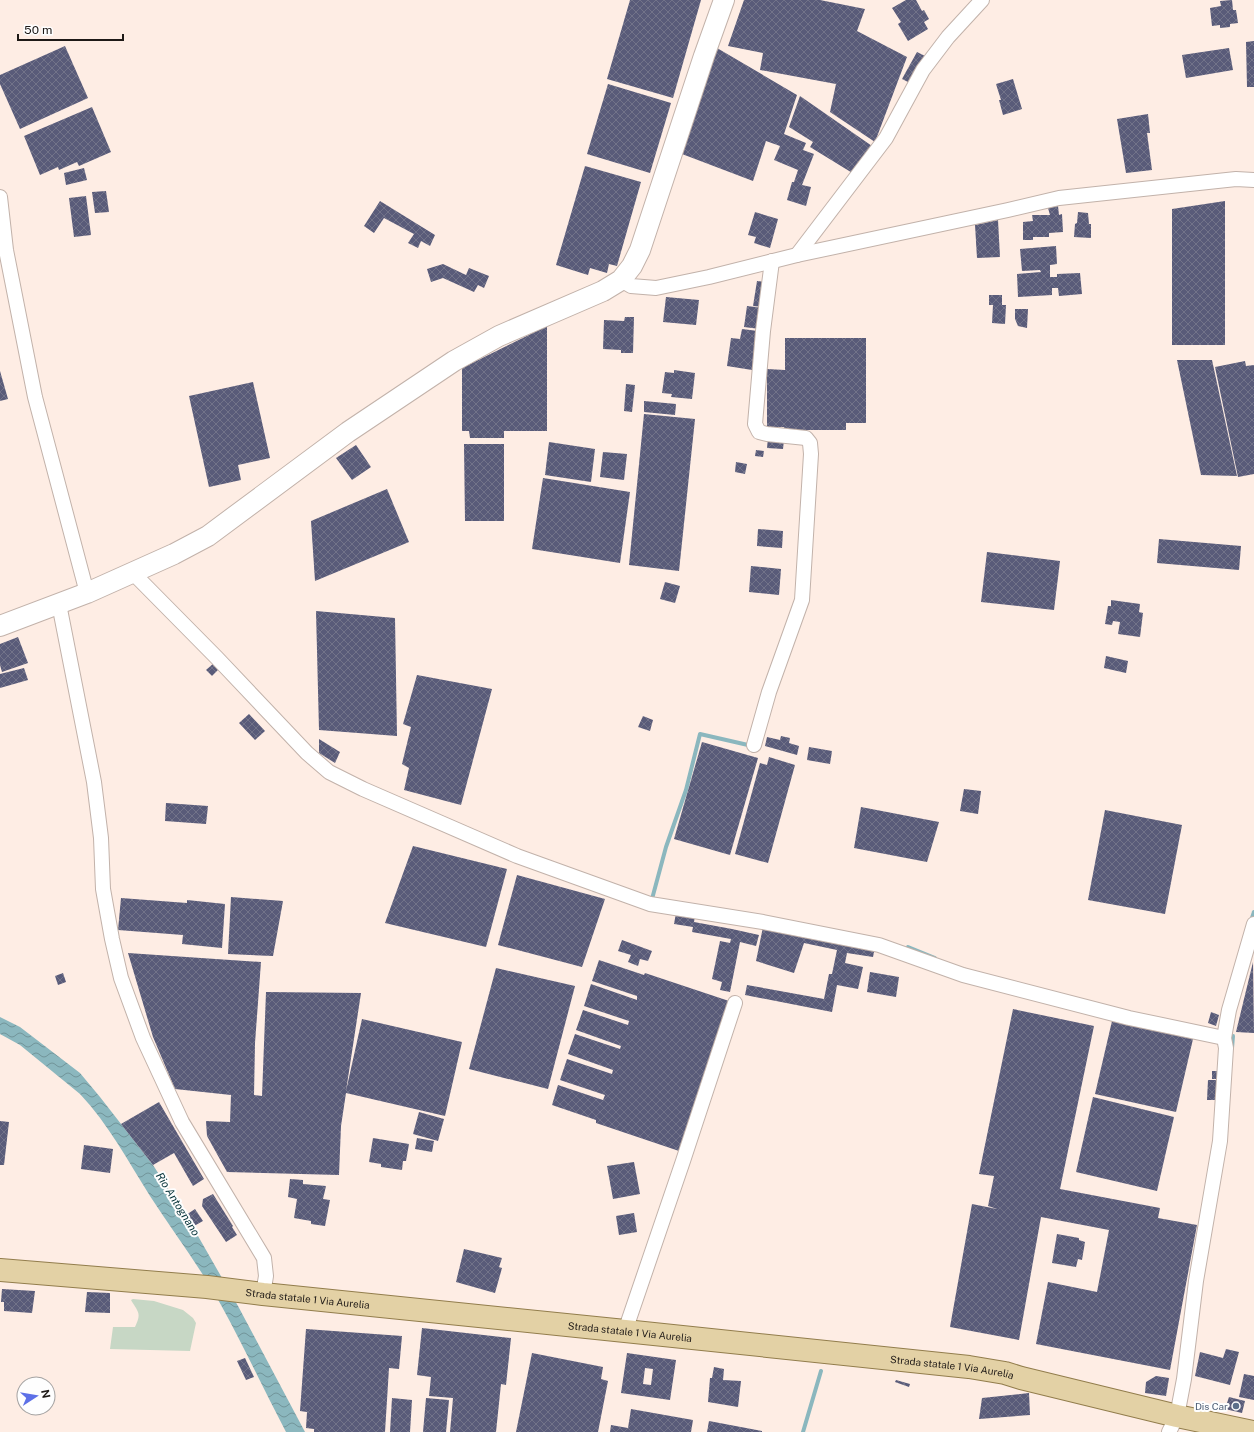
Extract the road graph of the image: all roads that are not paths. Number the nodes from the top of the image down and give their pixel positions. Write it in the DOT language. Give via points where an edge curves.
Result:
graph roads {
  1 [pos="724,0"];
  2 [pos="982,0"];
  3 [pos="1254,180"];
  4 [pos="0,197"];
  5 [pos="797,255"];
  6 [pos="772,261"];
  7 [pos="621,280"];
  8 [pos="133,573"];
  9 [pos="87,593"];
  10 [pos="59,604"];
  11 [pos="0,626"];
  12 [pos="754,745"];
  13 [pos="1254,924"];
  14 [pos="735,1003"];
  15 [pos="1224,1038"];
  16 [pos="0,1270"];
  17 [pos="259,1294"];
  18 [pos="625,1331"];
  19 [pos="1173,1424"];
  20 [pos="1253,1432"];
  1 -- 7 [label="street" via="640,250"];
  2 -- 5 [label="street" via="948,37 923,70 886,138"];
  3 -- 5 [label="street" via="1236,179 1059,198"];
  4 -- 9 [label="street" via="6,250 35,397"];
  5 -- 6 [label="street"];
  6 -- 7 [label="street" via="656,288 631,286"];
  6 -- 12 [label="street" via="755,424 758,432 806,438 810,443 811,454 802,600 769,692"];
  7 -- 8 [label="street" via="603,291 499,336 460,358 348,432 208,536"];
  8 -- 9 [label="street"];
  8 -- 15 [label="street" via="307,753 329,772 517,856 650,904 763,922 879,945 964,975 1129,1018"];
  9 -- 10 [label="street"];
  10 -- 11 [label="street"];
  10 -- 17 [label="street" via="94,782 101,838 103,889 121,978 144,1038 182,1122 264,1258 266,1276"];
  13 -- 15 [label="street" via="1229,1010"];
  14 -- 18 [label="street"];
  15 -- 19 [label="street" via="1226,1048 1220,1141 1196,1281 1184,1379"];
  16 -- 17 [label="main road, Strada statale 1 Via Aurelia" via="207,1287"];
  17 -- 18 [label="main road, Strada statale 1 Via Aurelia"];
  18 -- 19 [label="main road, Strada statale 1 Via Aurelia" via="1005,1372"];
  19 -- 20 [label="main road, Strada statale 1 Via Aurelia"];
}
